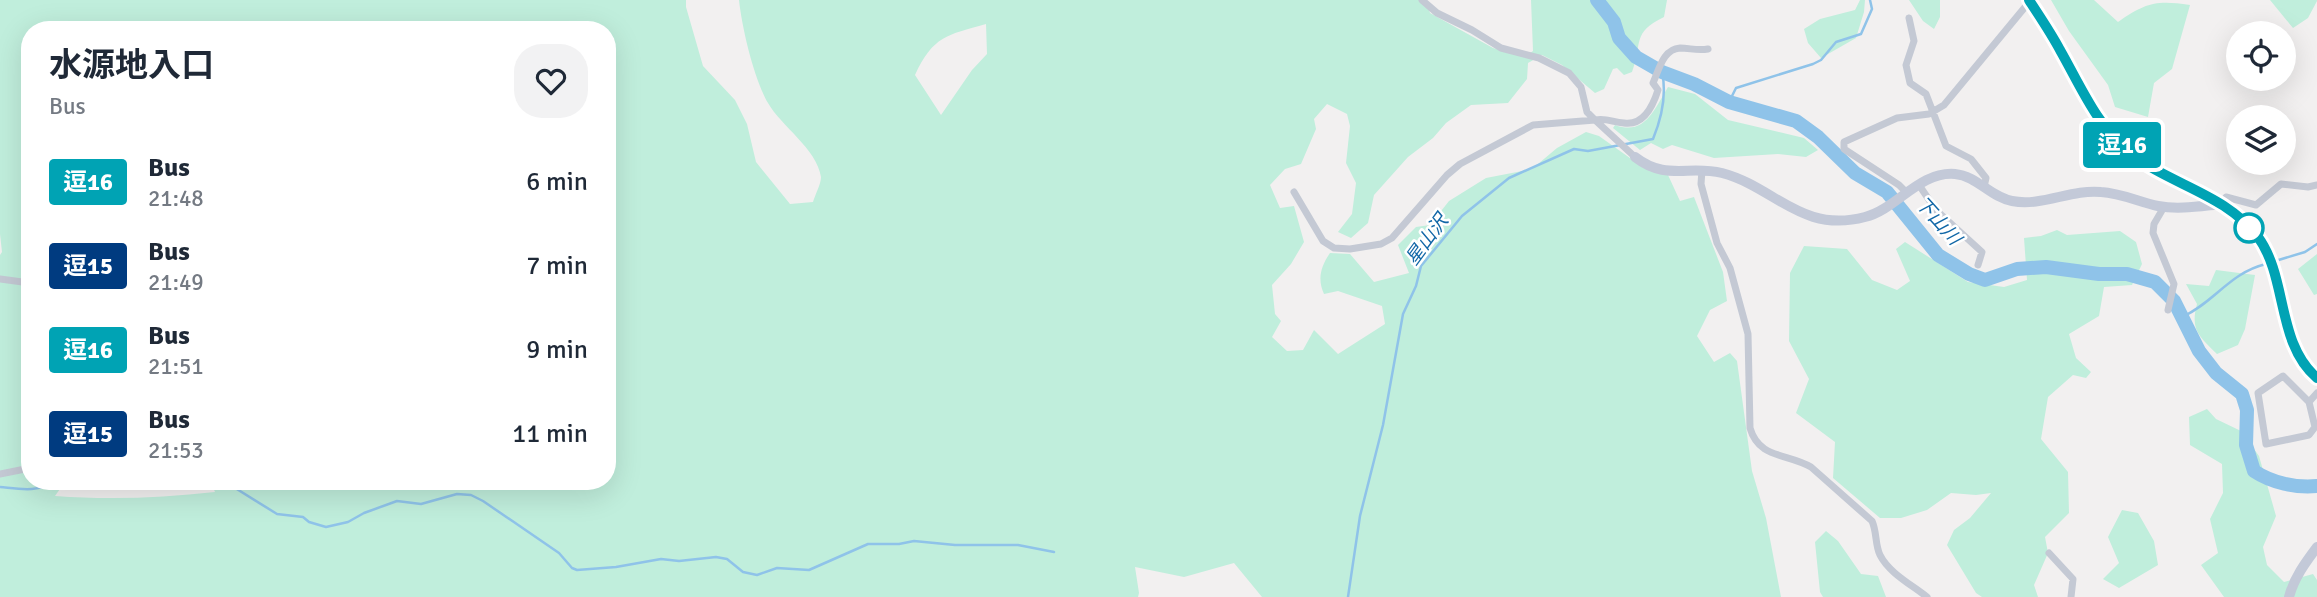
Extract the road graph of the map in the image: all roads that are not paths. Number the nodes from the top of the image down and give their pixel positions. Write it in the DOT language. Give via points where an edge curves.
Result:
graph roads {
  1 [pos="1422,0"];
  2 [pos="2030,1"];
  3 [pos="1909,18"];
  4 [pos="1708,49"];
  5 [pos="1932,113"];
  6 [pos="1598,123"];
  7 [pos="1635,157"];
  8 [pos="1702,170"];
  9 [pos="1919,185"];
  10 [pos="2317,185"];
  11 [pos="1984,187"];
  12 [pos="1294,192"];
  13 [pos="1905,195"];
  14 [pos="2222,204"];
  15 [pos="2164,207"];
  16 [pos="1978,265"];
  17 [pos="0,279"];
  18 [pos="21,282"];
  19 [pos="2168,310"];
  20 [pos="2317,378"];
  21 [pos="2317,393"];
  22 [pos="2309,402"];
  23 [pos="21,470"];
  24 [pos="0,474"];
  25 [pos="2317,547"];
  26 [pos="2049,553"];
  27 [pos="1927,597"];
  28 [pos="2071,597"];
  29 [pos="2289,597"];
  1 -- 6 [label="street" via="1501,48 1539,58 1569,73 1581,87 1587,112"];
  2 -- 5 [label="street" via="1944,105"];
  2 -- 14 [label="main road" via="2096,115 2115,138 2146,164"];
  3 -- 5 [label="street" via="1914,41 1906,65 1910,83 1926,94"];
  4 -- 6 [label="street" via="1679,48 1663,59 1653,83 1658,90 1652,108 1640,120 1625,124 1605,118"];
  5 -- 11 [label="street" via="1946,146 1971,159 1986,178"];
  5 -- 13 [label="street" via="1897,118 1843,145 1899,185"];
  6 -- 7 [label="street"];
  6 -- 12 [label="street" via="1533,125 1460,164 1392,238 1381,244 1334,248 1323,241"];
  7 -- 8 [label="street" via="1662,171"];
  8 -- 13 [label="street" via="1747,183 1808,216 1857,219 1877,214"];
  8 -- 27 [label="street" via="1701,184 1717,243 1730,268 1748,334 1754,440 1768,452 1811,467 1872,522 1878,553 1887,566"];
  9 -- 11 [label="street" via="1955,174"];
  9 -- 13 [label="street"];
  9 -- 16 [label="street" via="1936,210 1982,252"];
  10 -- 14 [label="street" via="2281,184 2256,205 2226,197"];
  11 -- 15 [label="street" via="2015,202 2102,192"];
  14 -- 15 [label="street"];
  14 -- 20 [label="main road" via="2258,236 2269,256 2292,337"];
  15 -- 19 [label="street" via="2153,233 2174,284"];
  17 -- 18 [label="street"];
  21 -- 22 [label="street"];
  22 -- 22 [label="street" via="2283,376 2258,393 2266,444 2309,435 2315,427"];
  23 -- 24 [label="street"];
  25 -- 29 [label="street"];
  26 -- 28 [label="street" via="2073,579"];
}
